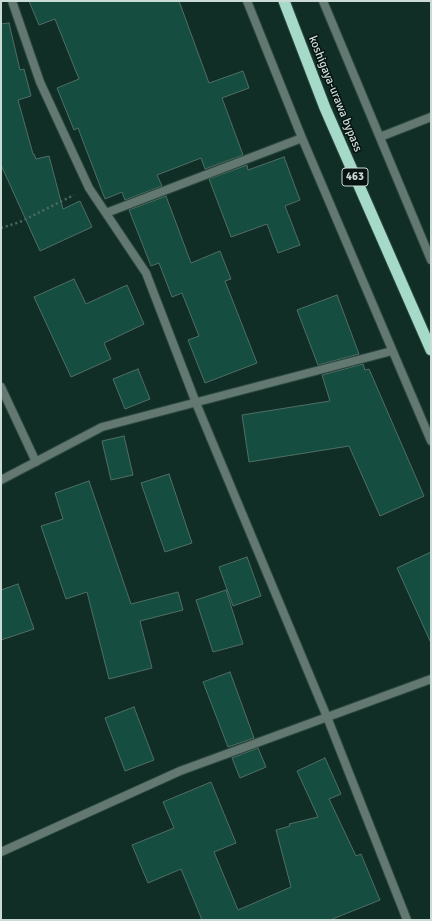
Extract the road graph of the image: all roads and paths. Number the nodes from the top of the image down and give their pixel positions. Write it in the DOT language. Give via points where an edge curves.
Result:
graph roads {
  1 [pos="12,1"];
  2 [pos="247,1"];
  3 [pos="284,1"];
  4 [pos="323,1"];
  5 [pos="431,117"];
  6 [pos="380,137"];
  7 [pos="302,138"];
  8 [pos="89,188"];
  9 [pos="106,213"];
  10 [pos="1,228"];
  11 [pos="431,260"];
  12 [pos="431,350"];
  13 [pos="392,351"];
  14 [pos="1,387"];
  15 [pos="196,403"];
  16 [pos="431,441"];
  17 [pos="36,462"];
  18 [pos="1,480"];
  19 [pos="431,679"];
  20 [pos="327,717"];
  21 [pos="1,852"];
  22 [pos="407,920"];
  1 -- 8 [label="street" via="40,82"];
  2 -- 7 [label="street"];
  3 -- 12 [label="highway, koshigaya-urawa bypass / 463" via="328,114"];
  4 -- 6 [label="street"];
  5 -- 6 [label="street"];
  6 -- 11 [label="street"];
  7 -- 9 [label="street"];
  7 -- 13 [label="street"];
  8 -- 9 [label="street"];
  8 -- 10 [label="path" via="20,222"];
  9 -- 15 [label="street" via="146,273"];
  13 -- 15 [label="street"];
  13 -- 16 [label="street"];
  14 -- 17 [label="street"];
  15 -- 17 [label="street" via="102,427"];
  15 -- 20 [label="street"];
  17 -- 18 [label="street"];
  19 -- 20 [label="street"];
  20 -- 21 [label="street" via="180,771"];
  20 -- 22 [label="street"];
}
